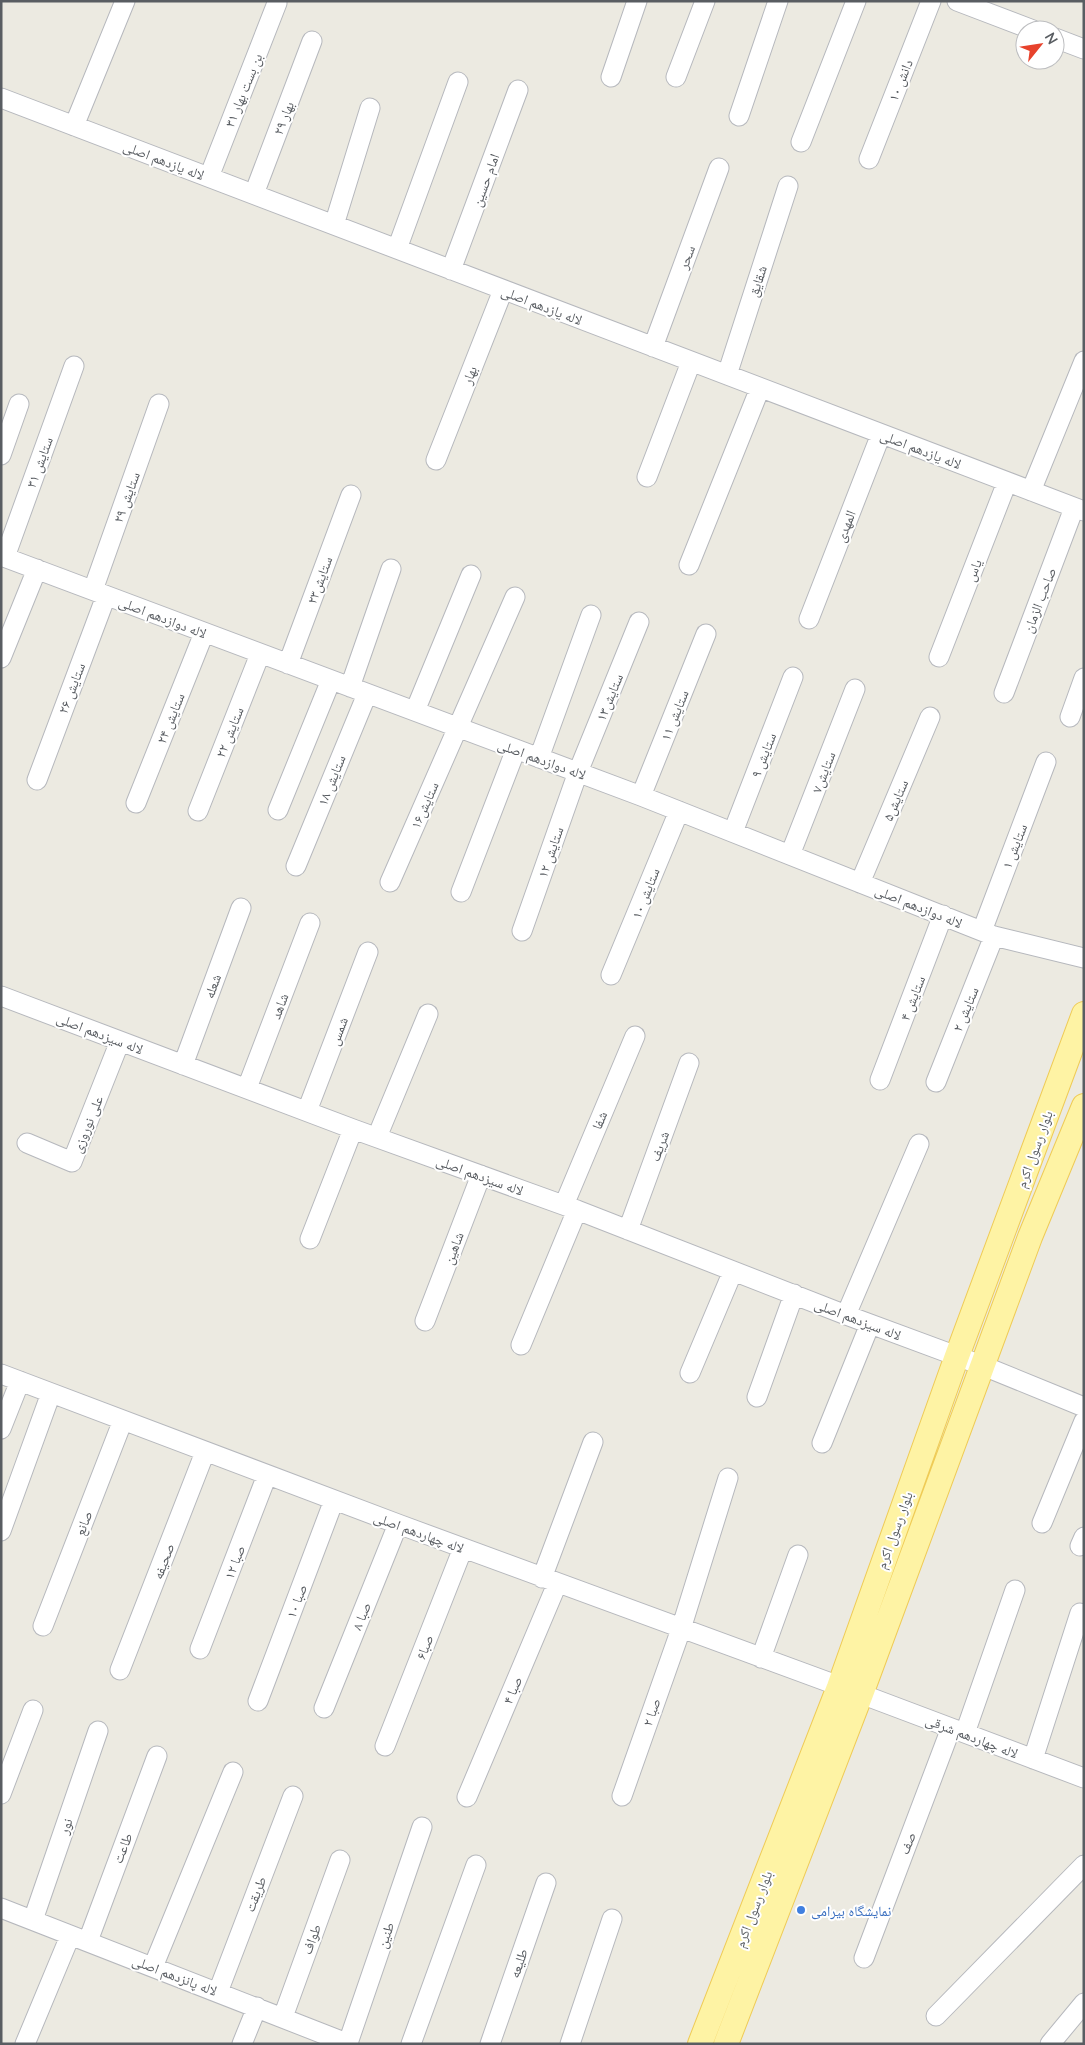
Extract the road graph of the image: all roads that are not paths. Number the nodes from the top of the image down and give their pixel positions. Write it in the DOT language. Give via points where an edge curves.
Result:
graph roads {
  1 [pos="125,1"];
  2 [pos="637,1"];
  3 [pos="705,1"];
  4 [pos="778,1"];
  5 [pos="856,1"];
  6 [pos="931,1"];
  7 [pos="957,1"];
  8 [pos="277,3"];
  9 [pos="1015,23"];
  10 [pos="1065,40"];
  11 [pos="312,41"];
  12 [pos="1082,44"];
  13 [pos="676,76"];
  14 [pos="612,77"];
  15 [pos="458,82"];
  16 [pos="518,90"];
  17 [pos="1,98"];
  18 [pos="370,108"];
  19 [pos="739,116"];
  20 [pos="74,126"];
  21 [pos="801,142"];
  22 [pos="869,159"];
  23 [pos="718,168"];
  24 [pos="208,177"];
  25 [pos="788,186"];
  26 [pos="254,194"];
  27 [pos="334,225"];
  28 [pos="397,249"];
  29 [pos="451,270"];
  30 [pos="503,290"];
  31 [pos="653,347"];
  32 [pos="1084,361"];
  33 [pos="691,362"];
  34 [pos="74,366"];
  35 [pos="727,375"];
  36 [pos="760,388"];
  37 [pos="20,404"];
  38 [pos="159,404"];
  39 [pos="880,434"];
  40 [pos="1,455"];
  41 [pos="436,460"];
  42 [pos="647,477"];
  43 [pos="1007,482"];
  44 [pos="1031,491"];
  45 [pos="351,495"];
  46 [pos="1079,510"];
  47 [pos="3,556"];
  48 [pos="688,565"];
  49 [pos="37,569"];
  50 [pos="391,569"];
  51 [pos="470,575"];
  52 [pos="99,593"];
  53 [pos="515,597"];
  54 [pos="591,615"];
  55 [pos="809,618"];
  56 [pos="639,622"];
  57 [pos="204,633"];
  58 [pos="706,634"];
  59 [pos="260,654"];
  60 [pos="939,657"];
  61 [pos="1,658"];
  62 [pos="288,664"];
  63 [pos="793,677"];
  64 [pos="1084,678"];
  65 [pos="331,680"];
  66 [pos="855,689"];
  67 [pos="358,690"];
  68 [pos="1004,692"];
  69 [pos="415,712"];
  70 [pos="930,717"];
  71 [pos="1070,717"];
  72 [pos="458,728"];
  73 [pos="516,749"];
  74 [pos="539,758"];
  75 [pos="1046,762"];
  76 [pos="578,772"];
  77 [pos="37,780"];
  78 [pos="641,796"];
  79 [pos="136,803"];
  80 [pos="198,810"];
  81 [pos="278,810"];
  82 [pos="679,811"];
  83 [pos="733,832"];
  84 [pos="790,855"];
  85 [pos="296,866"];
  86 [pos="390,882"];
  87 [pos="860,882"];
  88 [pos="461,892"];
  89 [pos="241,908"];
  90 [pos="943,915"];
  91 [pos="310,923"];
  92 [pos="522,931"];
  93 [pos="988,933"];
  94 [pos="368,952"];
  95 [pos="1084,958"];
  96 [pos="611,975"];
  97 [pos="2,1000"];
  98 [pos="428,1014"];
  99 [pos="1084,1014"];
  100 [pos="634,1036"];
  101 [pos="120,1040"];
  102 [pos="689,1062"];
  103 [pos="183,1065"];
  104 [pos="880,1080"];
  105 [pos="936,1082"];
  106 [pos="247,1088"];
  107 [pos="1084,1106"];
  108 [pos="307,1111"];
  109 [pos="353,1128"];
  110 [pos="377,1137"];
  111 [pos="27,1143"];
  112 [pos="919,1144"];
  113 [pos="481,1175"];
  114 [pos="570,1207"];
  115 [pos="628,1230"];
  116 [pos="310,1239"];
  117 [pos="733,1270"];
  118 [pos="794,1294"];
  119 [pos="846,1315"];
  120 [pos="425,1321"];
  121 [pos="870,1324"];
  122 [pos="522,1345"];
  123 [pos="957,1356"];
  124 [pos="981,1365"];
  125 [pos="690,1372"];
  126 [pos="1,1374"];
  127 [pos="20,1381"];
  128 [pos="51,1393"];
  129 [pos="757,1396"];
  130 [pos="1084,1408"];
  131 [pos="123,1420"];
  132 [pos="1084,1420"];
  133 [pos="1,1429"];
  134 [pos="594,1442"];
  135 [pos="822,1443"];
  136 [pos="205,1452"];
  137 [pos="267,1475"];
  138 [pos="728,1478"];
  139 [pos="334,1500"];
  140 [pos="1042,1522"];
  141 [pos="398,1524"];
  142 [pos="1,1531"];
  143 [pos="463,1548"];
  144 [pos="798,1555"];
  145 [pos="550,1581"];
  146 [pos="1015,1590"];
  147 [pos="1080,1613"];
  148 [pos="43,1626"];
  149 [pos="681,1629"];
  150 [pos="200,1649"];
  151 [pos="761,1658"];
  152 [pos="120,1670"];
  153 [pos="839,1687"];
  154 [pos="861,1694"];
  155 [pos="258,1701"];
  156 [pos="324,1708"];
  157 [pos="34,1710"];
  158 [pos="958,1730"];
  159 [pos="98,1731"];
  160 [pos="385,1746"];
  161 [pos="157,1756"];
  162 [pos="1033,1759"];
  163 [pos="233,1772"];
  164 [pos="1084,1778"];
  165 [pos="1,1794"];
  166 [pos="293,1796"];
  167 [pos="622,1796"];
  168 [pos="467,1797"];
  169 [pos="422,1827"];
  170 [pos="340,1860"];
  171 [pos="476,1865"];
  172 [pos="1084,1865"];
  173 [pos="546,1883"];
  174 [pos="1,1908"];
  175 [pos="33,1920"];
  176 [pos="612,1920"];
  177 [pos="79,1939"];
  178 [pos="864,1958"];
  179 [pos="153,1966"];
  180 [pos="218,1992"];
  181 [pos="1084,2004"];
  182 [pos="256,2007"];
  183 [pos="936,2016"];
  184 [pos="282,2017"];
  185 [pos="315,2038"];
  186 [pos="25,2044"];
  187 [pos="242,2044"];
  188 [pos="349,2044"];
  189 [pos="411,2044"];
  190 [pos="490,2044"];
  191 [pos="570,2044"];
  192 [pos="700,2044"];
  193 [pos="726,2044"];
  194 [pos="1050,2044"];
  1 -- 20 [label="street"];
  2 -- 14 [label="street"];
  3 -- 13 [label="street"];
  4 -- 19 [label="street"];
  5 -- 21 [label="street"];
  6 -- 22 [label="street, دانش ۱۰"];
  7 -- 9 [label="street"];
  8 -- 24 [label="street, بن بست بهار ٣١"];
  10 -- 12 [label="street"];
  11 -- 26 [label="street, بهار ۲۹"];
  15 -- 28 [label="street"];
  16 -- 29 [label="street, امام حسین"];
  17 -- 20 [label="street, لاله یازدهم اصلی"];
  18 -- 27 [label="street"];
  20 -- 24 [label="street, لاله یازدهم اصلی"];
  23 -- 31 [label="street, سحر"];
  24 -- 26 [label="street, لاله یازدهم اصلی"];
  25 -- 35 [label="street, شقایق"];
  26 -- 27 [label="street, لاله یازدهم اصلی"];
  27 -- 28 [label="street, لاله یازدهم اصلی"];
  28 -- 29 [label="street, لاله یازدهم اصلی"];
  29 -- 30 [label="street, لاله یازدهم اصلی"];
  30 -- 31 [label="street, لاله یازدهم اصلی"];
  30 -- 41 [label="street, بهار"];
  31 -- 33 [label="street, لاله یازدهم اصلی"];
  32 -- 44 [label="street"];
  33 -- 35 [label="street, لاله یازدهم اصلی"];
  33 -- 42 [label="street"];
  34 -- 47 [label="street, ستایش ۳۱"];
  35 -- 36 [label="street, لاله یازدهم اصلی"];
  36 -- 39 [label="street, لاله یازدهم اصلی"];
  36 -- 48 [label="street"];
  37 -- 40 [label="street"];
  38 -- 52 [label="street, ستایش ۲۹"];
  39 -- 43 [label="street, لاله یازدهم اصلی"];
  39 -- 55 [label="street, المهدی"];
  43 -- 44 [label="street, لاله یازدهم اصلی"];
  43 -- 60 [label="street, یاس"];
  44 -- 46 [label="street, لاله یازدهم اصلی"];
  45 -- 62 [label="street, ستایش۲۳"];
  46 -- 68 [label="street, صاحب الزمان"];
  47 -- 49 [label="street, لاله دوازدهم اصلی"];
  49 -- 52 [label="street, لاله دوازدهم اصلی"];
  49 -- 61 [label="street"];
  50 -- 67 [label="street, ستایش ۱۸"];
  51 -- 69 [label="street"];
  52 -- 57 [label="street, لاله دوازدهم اصلی"];
  52 -- 77 [label="street, ستایش ۲۶"];
  53 -- 72 [label="street, ستایش۱۶"];
  54 -- 74 [label="street"];
  56 -- 76 [label="street, ستایش۱۳"];
  57 -- 59 [label="street, لاله دوازدهم اصلی"];
  57 -- 79 [label="street, ستایش ۲۴"];
  58 -- 78 [label="street, ستایش ۱۱"];
  59 -- 62 [label="street, لاله دوازدهم اصلی"];
  59 -- 80 [label="street, ستایش ۲۲"];
  62 -- 65 [label="street, لاله دوازدهم اصلی"];
  63 -- 83 [label="street, ستایش ۹"];
  64 -- 71 [label="street"];
  65 -- 67 [label="street, لاله دوازدهم اصلی"];
  65 -- 81 [label="street"];
  66 -- 84 [label="street, ستایش۷"];
  67 -- 69 [label="street, لاله دوازدهم اصلی"];
  67 -- 85 [label="street, ستایش ۱۸"];
  69 -- 72 [label="street, لاله دوازدهم اصلی"];
  70 -- 87 [label="street, ستایش۵"];
  72 -- 73 [label="street, لاله دوازدهم اصلی"];
  72 -- 86 [label="street, ستایش۱۶"];
  73 -- 74 [label="street, لاله دوازدهم اصلی"];
  73 -- 88 [label="street"];
  74 -- 76 [label="street, لاله دوازدهم اصلی"];
  75 -- 93 [label="street, ستایش ۱"];
  76 -- 78 [label="street, لاله دوازدهم اصلی"];
  76 -- 92 [label="street, ستایش ۱۲"];
  78 -- 82 [label="street, لاله دوازدهم اصلی"];
  82 -- 83 [label="street, لاله دوازدهم اصلی"];
  82 -- 96 [label="street, ستایش ۱۰"];
  83 -- 84 [label="street, لاله دوازدهم اصلی"];
  84 -- 87 [label="street, لاله دوازدهم اصلی"];
  87 -- 90 [label="street, لاله دوازدهم اصلی"];
  89 -- 103 [label="street, شعله"];
  90 -- 93 [label="street, لاله دوازدهم اصلی"];
  90 -- 104 [label="street, ستایش ۴"];
  91 -- 106 [label="street, شاهد"];
  93 -- 95 [label="street, لاله دوازدهم اصلی"];
  93 -- 105 [label="street, ستایش ۲"];
  94 -- 108 [label="street, شمس"];
  97 -- 101 [label="street, لاله سیزدهم اصلی"];
  98 -- 110 [label="street"];
  99 -- 123 [label="main road, بلوار رسول اکرم"];
  100 -- 114 [label="street, شفا"];
  101 -- 103 [label="street, لاله سیزدهم اصلی"];
  101 -- 111 [label="street, علی نوروزی" via="72,1162"];
  102 -- 115 [label="street, شریف"];
  103 -- 106 [label="street, لاله سیزدهم اصلی"];
  106 -- 108 [label="street, لاله سیزدهم اصلی"];
  107 -- 124 [label="main road, بلوار رسول اکرم"];
  108 -- 109 [label="street, لاله سیزدهم اصلی"];
  109 -- 110 [label="street, لاله سیزدهم اصلی"];
  109 -- 116 [label="street"];
  110 -- 113 [label="street, لاله سیزدهم اصلی"];
  112 -- 119 [label="street"];
  113 -- 114 [label="street, لاله سیزدهم اصلی"];
  113 -- 120 [label="street, شاهین"];
  114 -- 115 [label="street, لاله سیزدهم اصلی"];
  114 -- 122 [label="street, شفا"];
  115 -- 117 [label="street, لاله سیزدهم اصلی"];
  117 -- 118 [label="street, لاله سیزدهم اصلی"];
  117 -- 125 [label="street"];
  118 -- 119 [label="street, لاله سیزدهم اصلی"];
  118 -- 129 [label="street"];
  119 -- 121 [label="street, لاله سیزدهم اصلی"];
  121 -- 123 [label="street, لاله سیزدهم اصلی"];
  121 -- 135 [label="street"];
  123 -- 124 [label="street, لاله سیزدهم اصلی"];
  123 -- 153 [label="main road, بلوار رسول اکرم"];
  124 -- 130 [label="street, لاله سیزدهم اصلی"];
  124 -- 154 [label="main road, بلوار رسول اکرم"];
  126 -- 127 [label="street, لاله چهاردهم اصلی"];
  127 -- 128 [label="street, لاله چهاردهم اصلی"];
  127 -- 133 [label="street"];
  128 -- 131 [label="street, لاله چهاردهم اصلی"];
  128 -- 142 [label="street"];
  131 -- 136 [label="street, لاله چهاردهم اصلی"];
  131 -- 148 [label="street, صانع"];
  132 -- 140 [label="street"];
  134 -- 145 [label="street, صبا ۴"];
  136 -- 137 [label="street, لاله چهاردهم اصلی"];
  136 -- 152 [label="street, صحیفه"];
  137 -- 139 [label="street, لاله چهاردهم اصلی"];
  137 -- 150 [label="street, صبا ۱۲"];
  138 -- 149 [label="street, صبا ۲"];
  139 -- 141 [label="street, لاله چهاردهم اصلی"];
  139 -- 155 [label="street, صبا ۱۰"];
  141 -- 143 [label="street, لاله چهاردهم اصلی"];
  141 -- 156 [label="street, صبا ۸"];
  143 -- 145 [label="street, لاله چهاردهم اصلی"];
  143 -- 160 [label="street, صبا۶"];
  144 -- 151 [label="street"];
  145 -- 149 [label="street, لاله چهاردهم اصلی"];
  145 -- 168 [label="street, صبا ۴"];
  146 -- 158 [label="street, صف"];
  147 -- 162 [label="street"];
  149 -- 151 [label="street, لاله چهاردهم اصلی"];
  149 -- 167 [label="street, صبا ۲"];
  151 -- 153 [label="street, لاله چهاردهم اصلی"];
  153 -- 154 [label="street, لاله چهاردهم شرقی"];
  153 -- 192 [label="main road, بلوار رسول اکرم"];
  154 -- 158 [label="street, لاله چهاردهم شرقی"];
  154 -- 193 [label="main road, بلوار رسول اکرم"];
  157 -- 165 [label="street"];
  158 -- 162 [label="street, لاله چهاردهم شرقی"];
  158 -- 178 [label="street, صف"];
  159 -- 175 [label="street, نور"];
  161 -- 177 [label="street, طاعت"];
  162 -- 164 [label="street, لاله چهاردهم شرقی"];
  163 -- 179 [label="street"];
  166 -- 180 [label="street, طریقت"];
  169 -- 188 [label="street, طنین"];
  170 -- 184 [label="street, طواف"];
  171 -- 189 [label="street"];
  172 -- 183 [label="street"];
  173 -- 190 [label="street, طلیعه"];
  174 -- 175 [label="street, لاله پانزدهم اصلی"];
  175 -- 177 [label="street, لاله پانزدهم اصلی"];
  176 -- 191 [label="street"];
  177 -- 179 [label="street, لاله پانزدهم اصلی"];
  177 -- 186 [label="street, طاعت"];
  179 -- 180 [label="street, لاله پانزدهم اصلی"];
  180 -- 182 [label="street, لاله پانزدهم اصلی"];
  181 -- 194 [label="street"];
  182 -- 184 [label="street, لاله پانزدهم اصلی"];
  182 -- 187 [label="street"];
  184 -- 185 [label="street, لاله پانزدهم اصلی"];
  185 -- 188 [label="street, لاله پانزدهم اصلی"];
}
